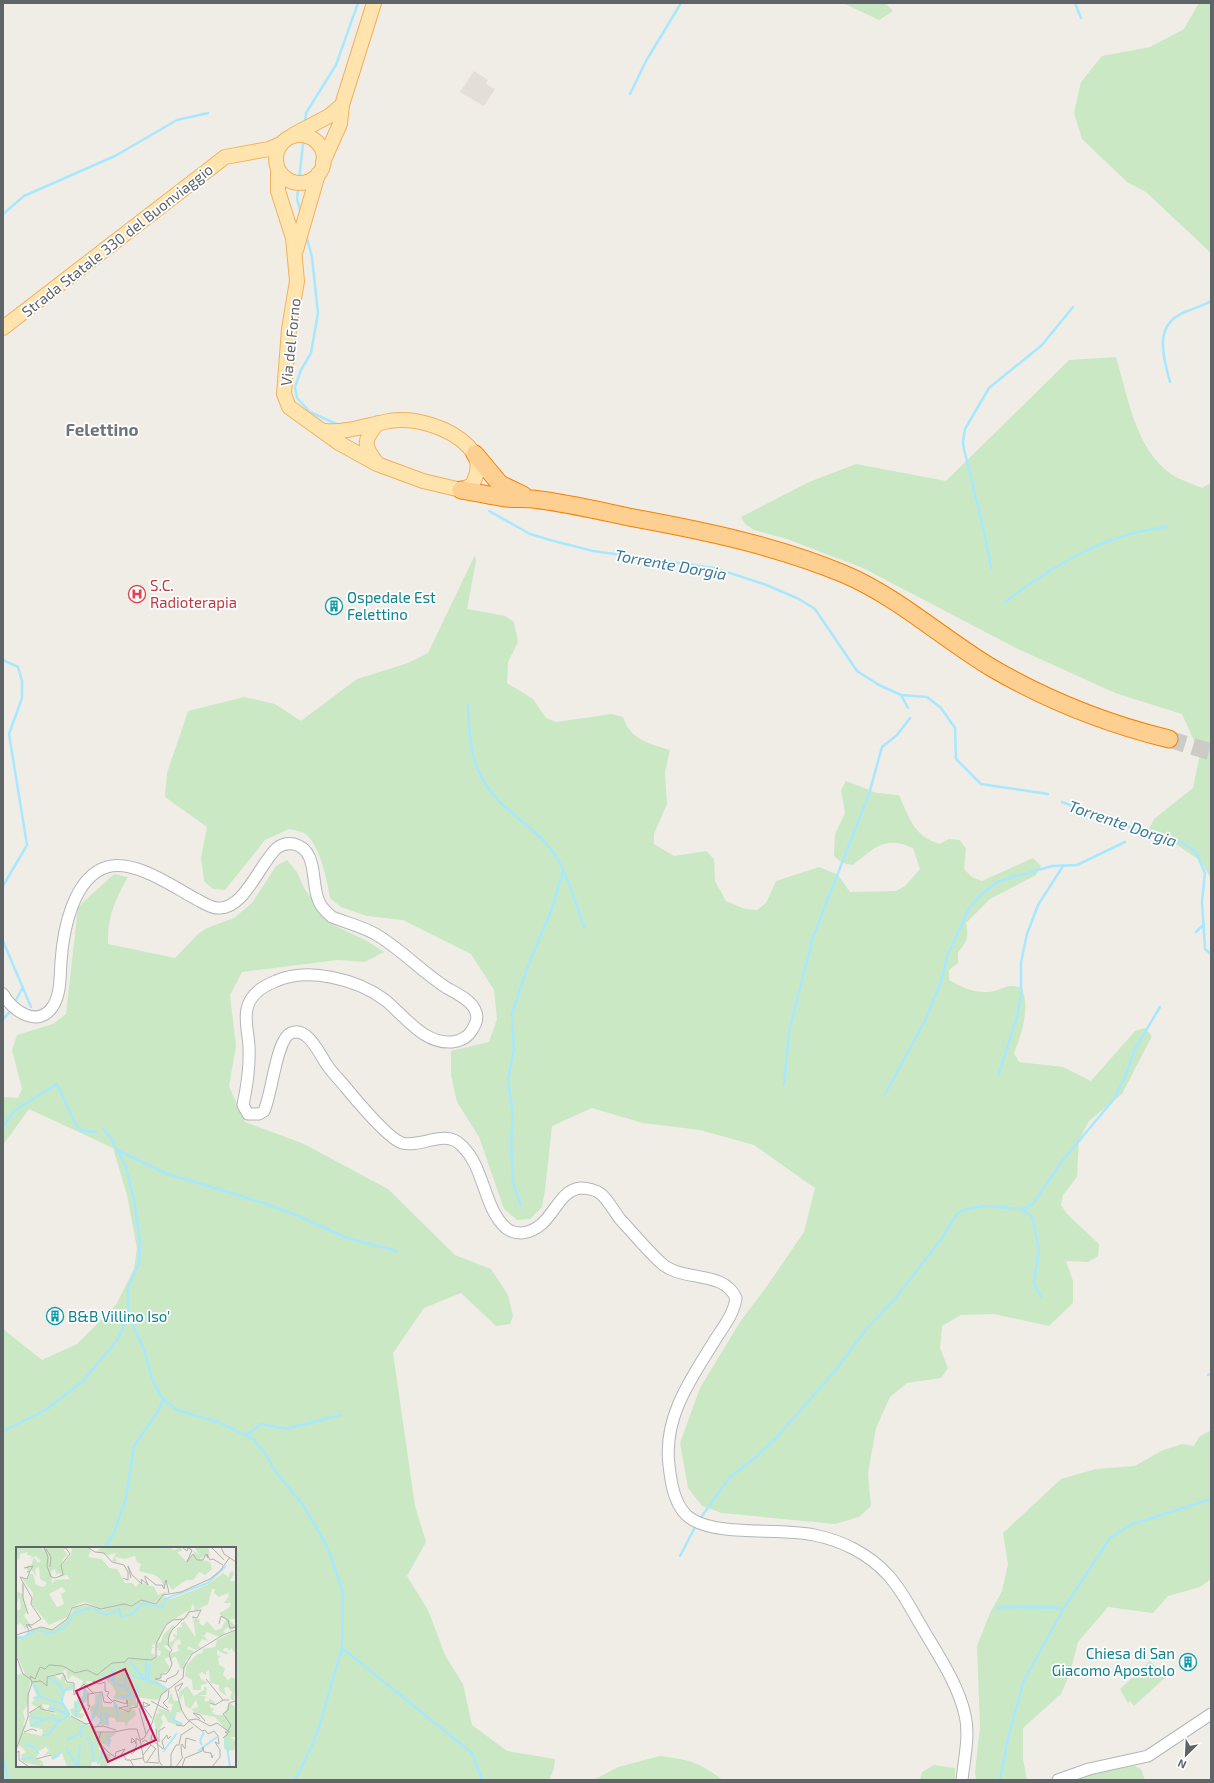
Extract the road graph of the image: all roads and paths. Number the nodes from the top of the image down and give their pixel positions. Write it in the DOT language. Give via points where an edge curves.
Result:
graph roads {
  1 [pos="374,3"];
  2 [pos="342,105"];
  3 [pos="299,135"];
  4 [pos="232,155"];
  5 [pos="321,168"];
  6 [pos="278,170"];
  7 [pos="294,256"];
  8 [pos="3,328"];
  9 [pos="378,423"];
  10 [pos="325,431"];
  11 [pos="475,454"];
  12 [pos="377,464"];
  13 [pos="461,490"];
  14 [pos="530,498"];
  15 [pos="1169,739"];
  16 [pos="3,994"];
  17 [pos="1211,1714"];
  18 [pos="962,1780"];
  19 [pos="1058,1780"];
  1 -- 2 [label="main road, Via del Forno"];
  2 -- 3 [label="main road" via="330,116"];
  2 -- 5 [label="main road, Via del Forno" via="340,124"];
  3 -- 4 [label="main road" via="269,149"];
  3 -- 5 [label="main road" via="321,148"];
  3 -- 6 [label="main road" via="276,156"];
  4 -- 6 [label="main road" via="257,157"];
  4 -- 8 [label="main road, Strada Statale 330 del Buonviaggio" via="225,157"];
  5 -- 6 [label="main road" via="300,182 285,178"];
  5 -- 7 [label="main road, Via del Forno"];
  6 -- 7 [label="main road, Via del Forno" via="278,191 293,238"];
  7 -- 10 [label="main road, Via del Forno" via="297,281 289,329 284,394 289,406"];
  9 -- 10 [label="main road" via="347,431"];
  9 -- 11 [label="main road" via="404,421 426,424 454,435"];
  9 -- 12 [label="main road" via="369,433 366,443"];
  10 -- 12 [label="main road, Via del Forno" via="357,454"];
  11 -- 13 [label="main road" via="478,464 476,477 472,485"];
  11 -- 14 [label="highway" via="500,484"];
  12 -- 13 [label="main road, Via del Forno" via="423,481"];
  13 -- 14 [label="highway" via="506,498"];
  14 -- 15 [label="highway" via="672,525 764,546 809,560 890,598 987,665 1046,696 1114,724"];
  16 -- 18 [label="street" via="14,1008 26,1016 39,1016 53,1007 58,994 62,948 76,895 95,871 115,865 127,865 215,908 227,907 239,899 278,847 290,843 302,847 311,859 318,898 327,913 377,935 429,977 463,998 475,1010 477,1021 466,1037 454,1042 440,1040 427,1036 413,1027 384,1000 366,989 331,978 305,974 282,978 256,991 246,1010 249,1068 244,1105 248,1114 259,1114 264,1111 281,1045 288,1035 298,1033 313,1042 328,1066 362,1107 397,1141 412,1144 446,1138 461,1144 472,1161 494,1212 508,1230 518,1233 537,1229 566,1194 582,1188 600,1194 620,1219 670,1270 717,1281 732,1291 736,1298 730,1316 682,1392 669,1431 668,1464 680,1507 684,1514 703,1525 716,1528 814,1535 843,1544 888,1574 937,1653 961,1702 966,1717"];
  17 -- 19 [label="street" via="1148,1756 1089,1769"];
}
